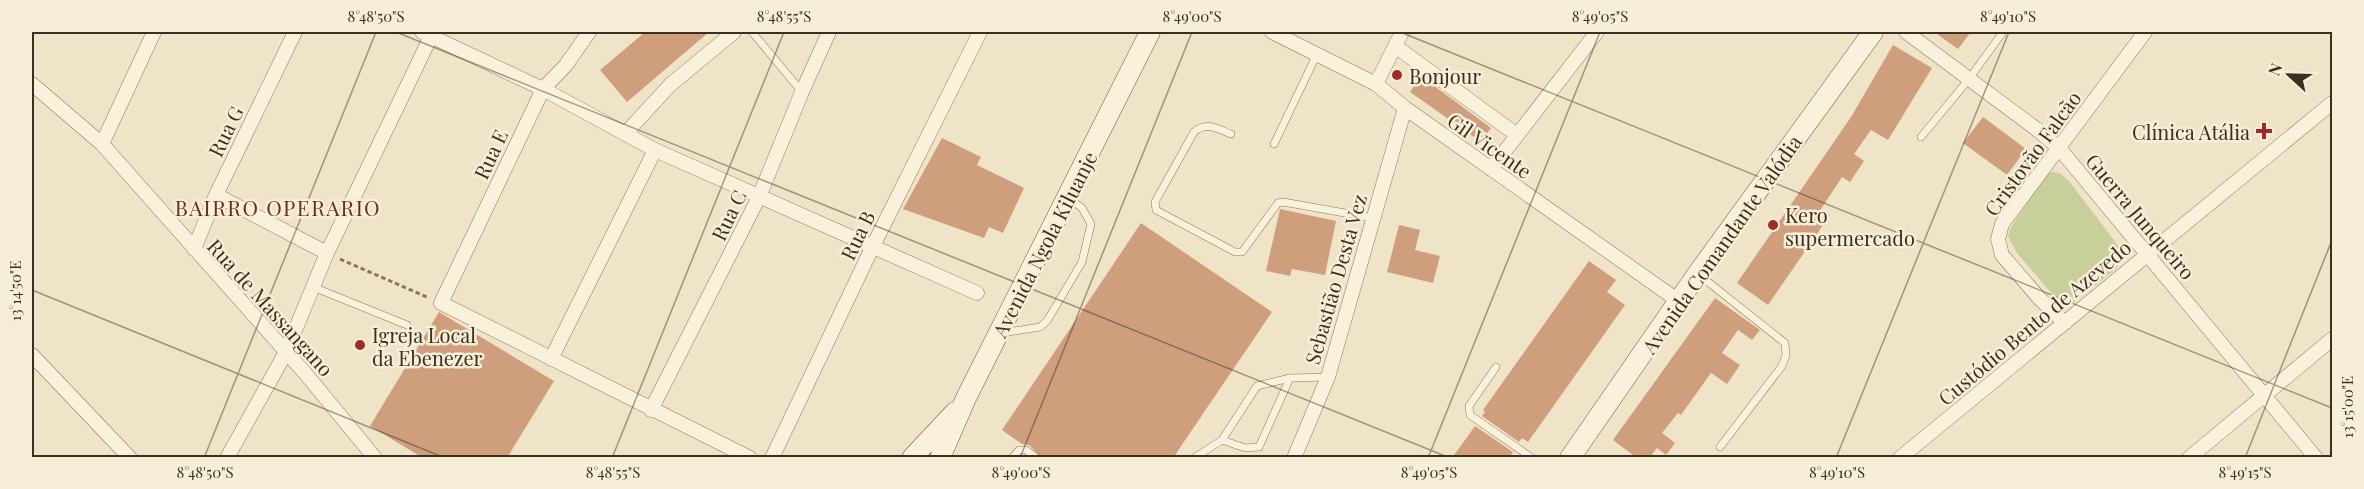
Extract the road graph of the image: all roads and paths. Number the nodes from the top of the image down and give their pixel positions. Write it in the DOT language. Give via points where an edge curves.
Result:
graph roads {
  1 [pos="154,32"];
  2 [pos="295,32"];
  3 [pos="589,32"];
  4 [pos="734,32"];
  5 [pos="752,32"];
  6 [pos="829,32"];
  7 [pos="980,32"];
  8 [pos="1150,32"];
  9 [pos="1272,32"];
  10 [pos="1402,32"];
  11 [pos="1597,32"];
  12 [pos="1873,32"];
  13 [pos="1906,32"];
  14 [pos="2003,32"];
  15 [pos="2145,32"];
  16 [pos="429,33"];
  17 [pos="1395,46"];
  18 [pos="1317,54"];
  19 [pos="1969,79"];
  20 [pos="32,84"];
  21 [pos="1376,84"];
  22 [pos="543,88"];
  23 [pos="801,92"];
  24 [pos="2332,103"];
  25 [pos="1405,108"];
  26 [pos="625,134"];
  27 [pos="1231,134"];
  28 [pos="1517,135"];
  29 [pos="1921,137"];
  30 [pos="102,144"];
  31 [pos="1274,144"];
  32 [pos="2059,148"];
  33 [pos="655,150"];
  34 [pos="1491,169"];
  35 [pos="216,195"];
  36 [pos="759,197"];
  37 [pos="1067,197"];
  38 [pos="1373,218"];
  39 [pos="872,248"];
  40 [pos="194,249"];
  41 [pos="327,253"];
  42 [pos="2148,253"];
  43 [pos="1698,273"];
  44 [pos="313,287"];
  45 [pos="977,293"];
  46 [pos="1680,302"];
  47 [pos="441,303"];
  48 [pos="2065,323"];
  49 [pos="407,325"];
  50 [pos="999,333"];
  51 [pos="2332,339"];
  52 [pos="286,352"];
  53 [pos="32,355"];
  54 [pos="551,360"];
  55 [pos="1496,367"];
  56 [pos="1328,376"];
  57 [pos="1290,378"];
  58 [pos="2264,395"];
  59 [pos="966,398"];
  60 [pos="651,410"];
  61 [pos="1222,440"];
  62 [pos="1720,447"];
  63 [pos="130,458"];
  64 [pos="227,458"];
  65 [pos="375,458"];
  66 [pos="750,458"];
  67 [pos="772,458"];
  68 [pos="912,458"];
  69 [pos="940,458"];
  70 [pos="1012,458"];
  71 [pos="1037,458"];
  72 [pos="1194,458"];
  73 [pos="1294,458"];
  74 [pos="1532,458"];
  75 [pos="1570,458"];
  76 [pos="1900,458"];
  77 [pos="2188,458"];
  78 [pos="2316,458"];
  1 -- 30 [label="street"];
  2 -- 35 [label="street, Rua G"];
  3 -- 22 [label="street, Rua E" via="566,65"];
  4 -- 26 [label="street" via="669,85"];
  5 -- 23 [label="lane"];
  6 -- 23 [label="street, Rua C"];
  7 -- 39 [label="street, Rua B"];
  8 -- 37 [label="main road, Avenida Ngola Kiluanje"];
  9 -- 18 [label="street, Gil Vicente"];
  10 -- 17 [label="street"];
  11 -- 28 [label="street"];
  12 -- 43 [label="main road, Avenida Comandante Valódia"];
  13 -- 19 [label="street, Guerra Junqueiro"];
  14 -- 19 [label="lane"];
  15 -- 32 [label="street, Cristovão Falcão"];
  16 -- 22 [label="street"];
  16 -- 41 [label="street"];
  17 -- 21 [label="street"];
  17 -- 28 [label="street"];
  18 -- 21 [label="street, Gil Vicente"];
  18 -- 31 [label="lane"];
  19 -- 29 [label="lane"];
  19 -- 32 [label="street, Guerra Junqueiro"];
  20 -- 30 [label="street, Rua de Massangano"];
  21 -- 25 [label="street, Gil Vicente"];
  22 -- 26 [label="street"];
  22 -- 47 [label="street, Rua E"];
  23 -- 36 [label="street, Rua C"];
  24 -- 42 [label="street, Custódio Bento de Azevedo"];
  25 -- 34 [label="street, Gil Vicente"];
  25 -- 38 [label="street, Sebastião Desta Vez"];
  26 -- 33 [label="street"];
  27 -- 38 [label="lane" via="1209,125 1194,132 1155,202 1156,210 1235,252 1242,252 1278,203"];
  28 -- 34 [label="street"];
  30 -- 40 [label="street, Rua de Massangano"];
  32 -- 42 [label="street, Guerra Junqueiro"];
  32 -- 48 [label="street, Cristovão Falcão" via="2002,224 1998,239 2010,266"];
  33 -- 36 [label="street"];
  33 -- 54 [label="street"];
  34 -- 46 [label="street, Gil Vicente"];
  35 -- 40 [label="street, Rua G"];
  35 -- 41 [label="street"];
  36 -- 39 [label="street"];
  36 -- 60 [label="street, Rua C"];
  37 -- 50 [label="main road, Avenida Ngola Kiluanje"];
  37 -- 50 [label="lane" via="1082,208 1091,224 1082,262 1040,327"];
  38 -- 56 [label="street, Sebastião Desta Vez"];
  39 -- 45 [label="street"];
  39 -- 67 [label="street, Rua B"];
  40 -- 52 [label="street, Rua de Massangano"];
  41 -- 44 [label="street"];
  41 -- 47 [label="path"];
  42 -- 48 [label="street, Custódio Bento de Azevedo"];
  42 -- 58 [label="street, Guerra Junqueiro"];
  43 -- 46 [label="main road, Avenida Comandante Valódia"];
  43 -- 62 [label="lane" via="1785,343 1786,348 1782,366"];
  44 -- 49 [label="lane"];
  44 -- 52 [label="street"];
  46 -- 75 [label="main road, Avenida Comandante Valódia"];
  47 -- 54 [label="street"];
  48 -- 76 [label="street, Custódio Bento de Azevedo"];
  50 -- 59 [label="main road, Avenida Ngola Kiluanje"];
  51 -- 58 [label="street"];
  52 -- 64 [label="street"];
  52 -- 65 [label="street, Rua de Massangano"];
  53 -- 63 [label="street"];
  54 -- 60 [label="street"];
  55 -- 74 [label="lane" via="1469,406 1470,415"];
  56 -- 57 [label="lane"];
  56 -- 73 [label="street, Sebastião Desta Vez"];
  57 -- 61 [label="lane" via="1257,386"];
  57 -- 61 [label="lane" via="1259,447 1245,448"];
  58 -- 77 [label="street"];
  58 -- 78 [label="street, Guerra Junqueiro"];
  59 -- 68 [label="main road"];
  59 -- 69 [label="main road, Avenida Ngola Kiluanje"];
  60 -- 66 [label="street"];
  61 -- 72 [label="lane"];
  70 -- 71 [label="lane" via="1019,450"];
}
